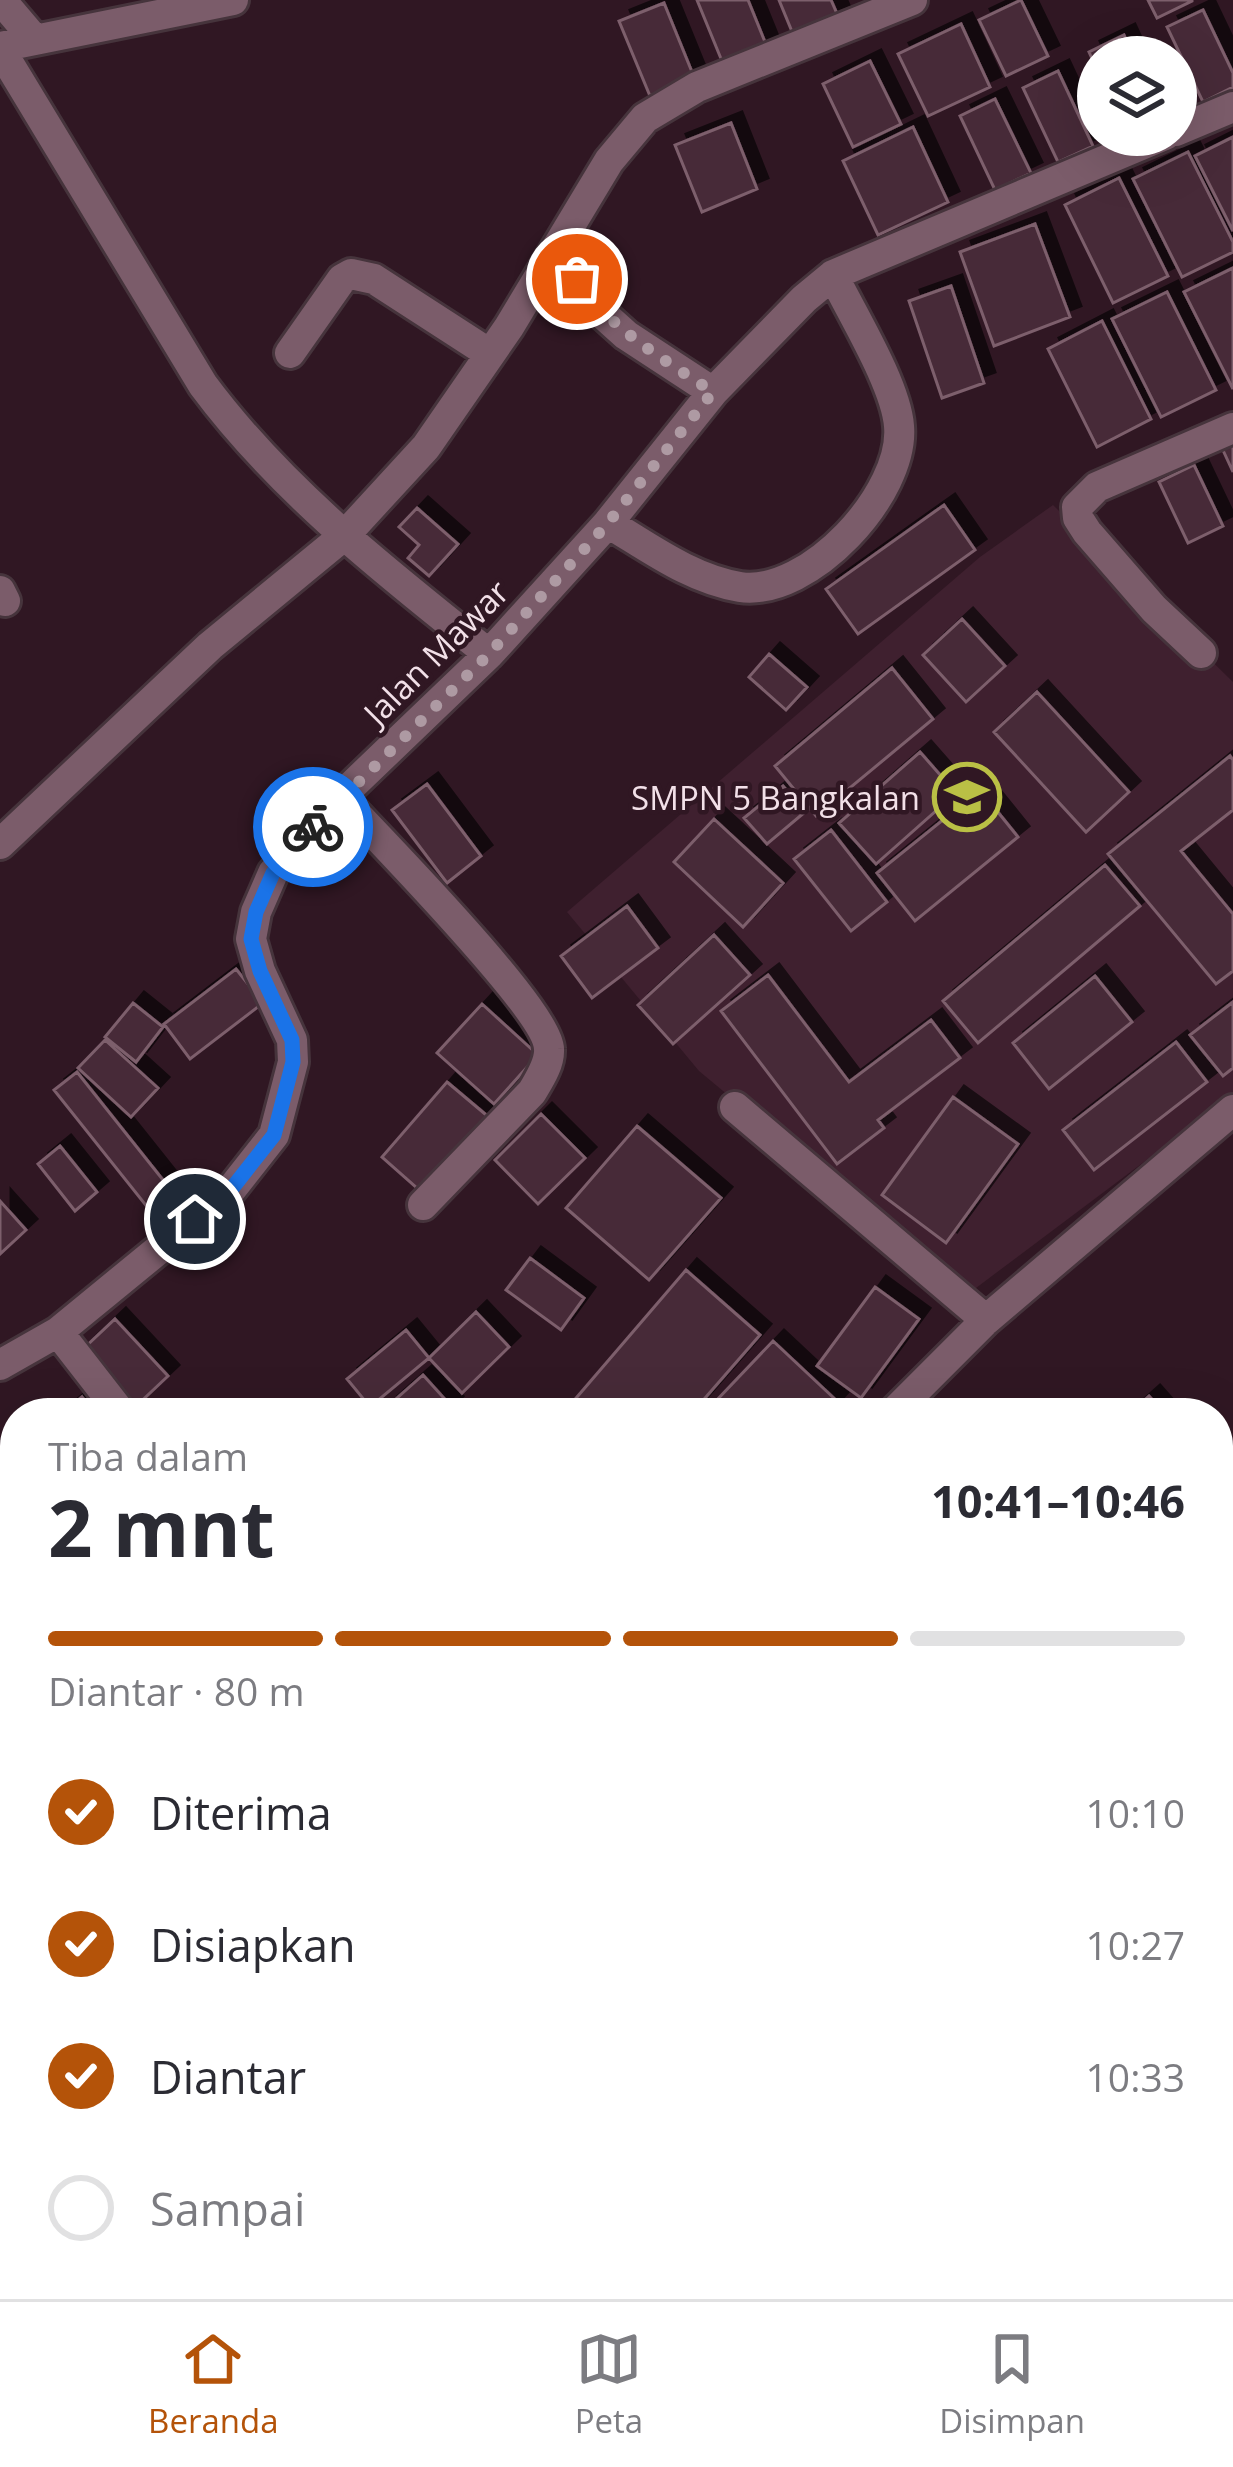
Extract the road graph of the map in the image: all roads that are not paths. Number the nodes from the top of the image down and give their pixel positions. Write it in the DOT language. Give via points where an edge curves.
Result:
graph roads {
  1 [pos="1,0"];
  2 [pos="232,0"];
  3 [pos="912,0"];
  4 [pos="128,10"];
  5 [pos="34,39"];
  6 [pos="0,48"];
  7 [pos="1233,107"];
  8 [pos="1197,122"];
  9 [pos="1115,156"];
  10 [pos="557,249"];
  11 [pos="833,275"];
  12 [pos="290,353"];
  13 [pos="490,354"];
  14 [pos="713,392"];
  15 [pos="1233,428"];
  16 [pos="608,523"];
  17 [pos="346,534"];
  18 [pos="1202,653"];
  19 [pos="489,654"];
  20 [pos="340,797"];
  21 [pos="0,844"];
  22 [pos="734,1107"];
  23 [pos="1233,1110"];
  24 [pos="423,1205"];
  25 [pos="986,1320"];
  26 [pos="58,1332"];
  27 [pos="0,1365"];
  28 [pos="109,1398"];
  29 [pos="907,1398"];
  1 -- 5 [label="street"];
  2 -- 4 [label="street"];
  3 -- 10 [label="street" via="697,87 645,118"];
  4 -- 5 [label="street"];
  5 -- 6 [label="street"];
  6 -- 17 [label="street" via="203,385 264,459"];
  7 -- 8 [label="street"];
  9 -- 11 [label="street, Jalan Mawar"];
  10 -- 13 [label="street"];
  10 -- 14 [label="street" via="596,308"];
  11 -- 14 [label="street, Jalan Mawar"];
  11 -- 16 [label="street" via="899,422 890,480 864,518 828,552 764,587 682,568"];
  12 -- 13 [label="street" via="351,274 374,279"];
  13 -- 17 [label="street" via="425,447"];
  14 -- 16 [label="street, Jalan Mawar"];
  15 -- 18 [label="street" via="1097,488 1077,513 1154,609"];
  16 -- 19 [label="street, Jalan Mawar"];
  17 -- 19 [label="street"];
  17 -- 21 [label="street" via="210,646"];
  19 -- 20 [label="street, Jalan Mawar"];
  20 -- 24 [label="street" via="541,1024 549,1049 532,1092"];
  20 -- 26 [label="street, Jalan Mawar" via="273,873 256,912 255,955 292,1040 274,1135 230,1191"];
  22 -- 25 [label="street"];
  23 -- 25 [label="street"];
  25 -- 29 [label="street"];
  26 -- 27 [label="street, Jalan Mawar"];
  26 -- 28 [label="street"];
}
